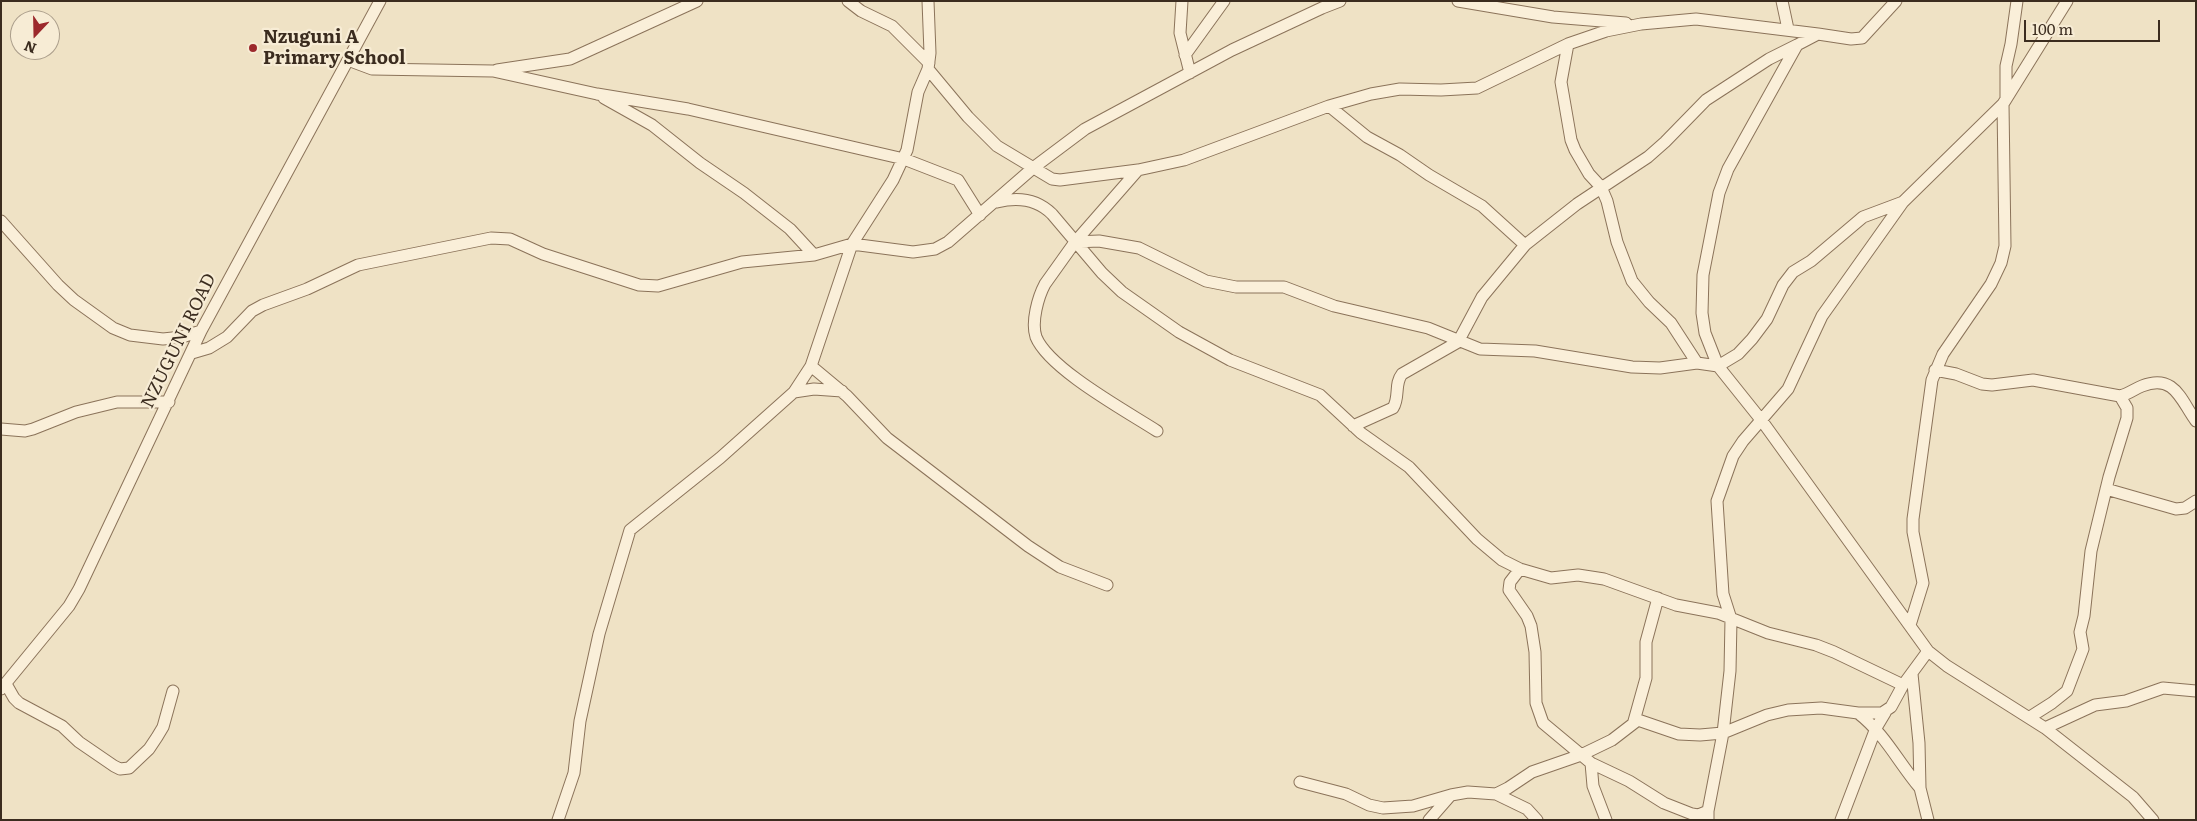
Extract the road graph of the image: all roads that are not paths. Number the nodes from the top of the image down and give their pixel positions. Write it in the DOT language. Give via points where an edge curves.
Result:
graph roads {
  1 [pos="380,1"];
  2 [pos="697,1"];
  3 [pos="848,1"];
  4 [pos="928,1"];
  5 [pos="1182,1"];
  6 [pos="1224,1"];
  7 [pos="1340,1"];
  8 [pos="1458,1"];
  9 [pos="1782,1"];
  10 [pos="1896,1"];
  11 [pos="2017,1"];
  12 [pos="2067,1"];
  13 [pos="1640,24"];
  14 [pos="1788,29"];
  15 [pos="1818,34"];
  16 [pos="1568,44"];
  17 [pos="1797,45"];
  18 [pos="1185,55"];
  19 [pos="348,60"];
  20 [pos="928,66"];
  21 [pos="493,71"];
  22 [pos="1190,73"];
  23 [pos="597,94"];
  24 [pos="2004,101"];
  25 [pos="1329,106"];
  26 [pos="904,159"];
  27 [pos="1033,168"];
  28 [pos="1138,170"];
  29 [pos="1601,187"];
  30 [pos="1903,202"];
  31 [pos="995,203"];
  32 [pos="980,215"];
  33 [pos="1,221"];
  34 [pos="1075,242"];
  35 [pos="852,244"];
  36 [pos="1525,245"];
  37 [pos="814,255"];
  38 [pos="201,331"];
  39 [pos="1458,342"];
  40 [pos="192,353"];
  41 [pos="1697,363"];
  42 [pos="811,366"];
  43 [pos="1718,366"];
  44 [pos="1935,370"];
  45 [pos="842,391"];
  46 [pos="794,392"];
  47 [pos="2120,396"];
  48 [pos="169,402"];
  49 [pos="1762,421"];
  50 [pos="2196,421"];
  51 [pos="1353,426"];
  52 [pos="1,429"];
  53 [pos="1157,431"];
  54 [pos="2106,489"];
  55 [pos="2196,501"];
  56 [pos="1520,569"];
  57 [pos="1107,585"];
  58 [pos="1658,598"];
  59 [pos="1732,619"];
  60 [pos="1910,625"];
  61 [pos="1928,651"];
  62 [pos="1947,666"];
  63 [pos="1914,671"];
  64 [pos="1904,685"];
  65 [pos="4,687"];
  66 [pos="173,691"];
  67 [pos="2196,691"];
  68 [pos="1858,713"];
  69 [pos="1885,713"];
  70 [pos="2030,717"];
  71 [pos="1634,721"];
  72 [pos="1876,728"];
  73 [pos="2045,728"];
  74 [pos="1723,733"];
  75 [pos="1581,755"];
  76 [pos="1591,763"];
  77 [pos="1300,782"];
  78 [pos="1920,788"];
  79 [pos="1451,794"];
  80 [pos="1496,794"];
  81 [pos="1708,815"];
  82 [pos="1535,819"];
  83 [pos="558,820"];
  84 [pos="1429,820"];
  85 [pos="1606,820"];
  86 [pos="1841,820"];
  87 [pos="1928,820"];
  88 [pos="2153,820"];
  1 -- 19 [label="street, NZUGUNI ROAD"];
  2 -- 21 [label="street" via="570,59"];
  3 -- 20 [label="street" via="892,26"];
  4 -- 20 [label="street"];
  5 -- 18 [label="street" via="1180,33"];
  6 -- 18 [label="street"];
  7 -- 22 [label="street" via="1232,50"];
  8 -- 13 [label="street" via="1553,17"];
  9 -- 14 [label="street"];
  10 -- 15 [label="street" via="1862,38"];
  11 -- 24 [label="street" via="2006,66"];
  12 -- 24 [label="street"];
  13 -- 14 [label="street" via="1696,19"];
  13 -- 16 [label="street"];
  14 -- 15 [label="street"];
  15 -- 17 [label="street"];
  16 -- 25 [label="street" via="1477,88 1400,89"];
  16 -- 29 [label="street" via="1562,82 1571,140 1589,174"];
  17 -- 29 [label="street" via="1769,59 1706,100 1648,157"];
  17 -- 43 [label="street" via="1728,169 1714,215 1703,275 1702,313"];
  18 -- 22 [label="street"];
  19 -- 21 [label="street" via="372,69"];
  19 -- 38 [label="street, NZUGUNI ROAD"];
  20 -- 26 [label="street" via="918,92"];
  20 -- 27 [label="street" via="968,117 997,146"];
  21 -- 23 [label="street"];
  22 -- 27 [label="street" via="1085,129"];
  23 -- 26 [label="street" via="688,109"];
  23 -- 37 [label="street" via="664,133 785,225"];
  24 -- 30 [label="street"];
  24 -- 44 [label="street" via="2006,234 2001,263 1984,298"];
  25 -- 28 [label="street" via="1198,156"];
  25 -- 36 [label="street" via="1367,137 1482,206"];
  26 -- 32 [label="street" via="958,180"];
  26 -- 35 [label="street"];
  27 -- 28 [label="street" via="1060,180"];
  27 -- 31 [label="street"];
  28 -- 34 [label="street"];
  29 -- 36 [label="street"];
  29 -- 41 [label="street" via="1632,281 1648,302 1671,323"];
  30 -- 43 [label="street" via="1863,217 1793,272 1752,339 1738,354"];
  30 -- 49 [label="street" via="1822,316 1788,389"];
  31 -- 32 [label="street"];
  31 -- 34 [label="street" via="1022,198 1043,207"];
  32 -- 35 [label="street" via="948,242 934,249 902,252"];
  33 -- 38 [label="street" via="58,286 113,328 130,335 163,339"];
  34 -- 39 [label="street" via="1099,241 1139,248 1206,281 1236,287 1284,287 1334,306 1428,328"];
  34 -- 51 [label="street" via="1122,292 1179,332 1230,360 1320,395"];
  34 -- 53 [label="street" via="1041,292 1035,320 1036,338 1072,376"];
  35 -- 37 [label="street"];
  35 -- 42 [label="street"];
  36 -- 39 [label="street" via="1482,297"];
  37 -- 40 [label="street" via="742,262 649,286 543,254 510,239 491,238 358,266 263,305 252,311 227,337 209,348"];
  38 -- 40 [label="street, NZUGUNI ROAD"];
  39 -- 41 [label="street" via="1480,349 1536,351 1632,367 1660,368"];
  39 -- 51 [label="street" via="1402,374 1397,383 1397,401 1393,408"];
  40 -- 48 [label="street, NZUGUNI ROAD"];
  41 -- 43 [label="street"];
  42 -- 45 [label="street"];
  42 -- 46 [label="street"];
  43 -- 49 [label="street"];
  44 -- 47 [label="street" via="1982,384 2033,380"];
  44 -- 60 [label="street" via="1913,519 1923,583"];
  45 -- 46 [label="street" via="814,389"];
  45 -- 57 [label="street" via="887,438 1028,546 1060,567"];
  46 -- 83 [label="street" via="720,458 630,530 599,634 580,721 574,773"];
  47 -- 50 [label="street" via="2141,386 2168,385 2179,393"];
  47 -- 54 [label="street" via="2127,408 2127,418"];
  48 -- 52 [label="street" via="117,402 76,412 25,431"];
  48 -- 65 [label="street, NZUGUNI ROAD" via="79,589"];
  49 -- 59 [label="street" via="1737,450 1717,501 1723,594"];
  49 -- 60 [label="street"];
  51 -- 56 [label="street" via="1409,467 1496,557"];
  54 -- 55 [label="street" via="2176,509"];
  54 -- 70 [label="street" via="2088,566 2080,632 2083,649 2066,691"];
  56 -- 58 [label="street" via="1557,579 1594,576"];
  56 -- 75 [label="street" via="1510,582 1509,590 1528,616 1531,626 1535,698 1540,718"];
  58 -- 59 [label="street"];
  58 -- 71 [label="street" via="1646,642 1646,678"];
  59 -- 64 [label="street" via="1768,633 1825,648"];
  59 -- 74 [label="street"];
  60 -- 61 [label="street"];
  61 -- 62 [label="street"];
  61 -- 63 [label="street"];
  62 -- 63 [label="street"];
  62 -- 70 [label="street"];
  63 -- 64 [label="street"];
  63 -- 78 [label="street"];
  64 -- 69 [label="street"];
  65 -- 66 [label="street" via="19,703 62,726 120,769 129,768 153,743 163,727"];
  67 -- 73 [label="street" via="2163,688 2126,701 2095,704"];
  68 -- 69 [label="street"];
  68 -- 72 [label="street"];
  68 -- 74 [label="street" via="1821,708 1788,710"];
  69 -- 72 [label="street"];
  70 -- 73 [label="street"];
  71 -- 74 [label="street" via="1642,720 1682,735"];
  71 -- 75 [label="street" via="1612,740"];
  72 -- 78 [label="street"];
  72 -- 86 [label="street"];
  73 -- 88 [label="street" via="2133,797"];
  74 -- 81 [label="street"];
  75 -- 76 [label="street"];
  75 -- 80 [label="street" via="1532,772"];
  76 -- 81 [label="street" via="1679,810"];
  76 -- 85 [label="street" via="1593,786"];
  77 -- 79 [label="street" via="1383,808 1413,806"];
  78 -- 87 [label="street"];
  79 -- 80 [label="street"];
  79 -- 84 [label="street"];
  80 -- 82 [label="street" via="1526,809"];
}
